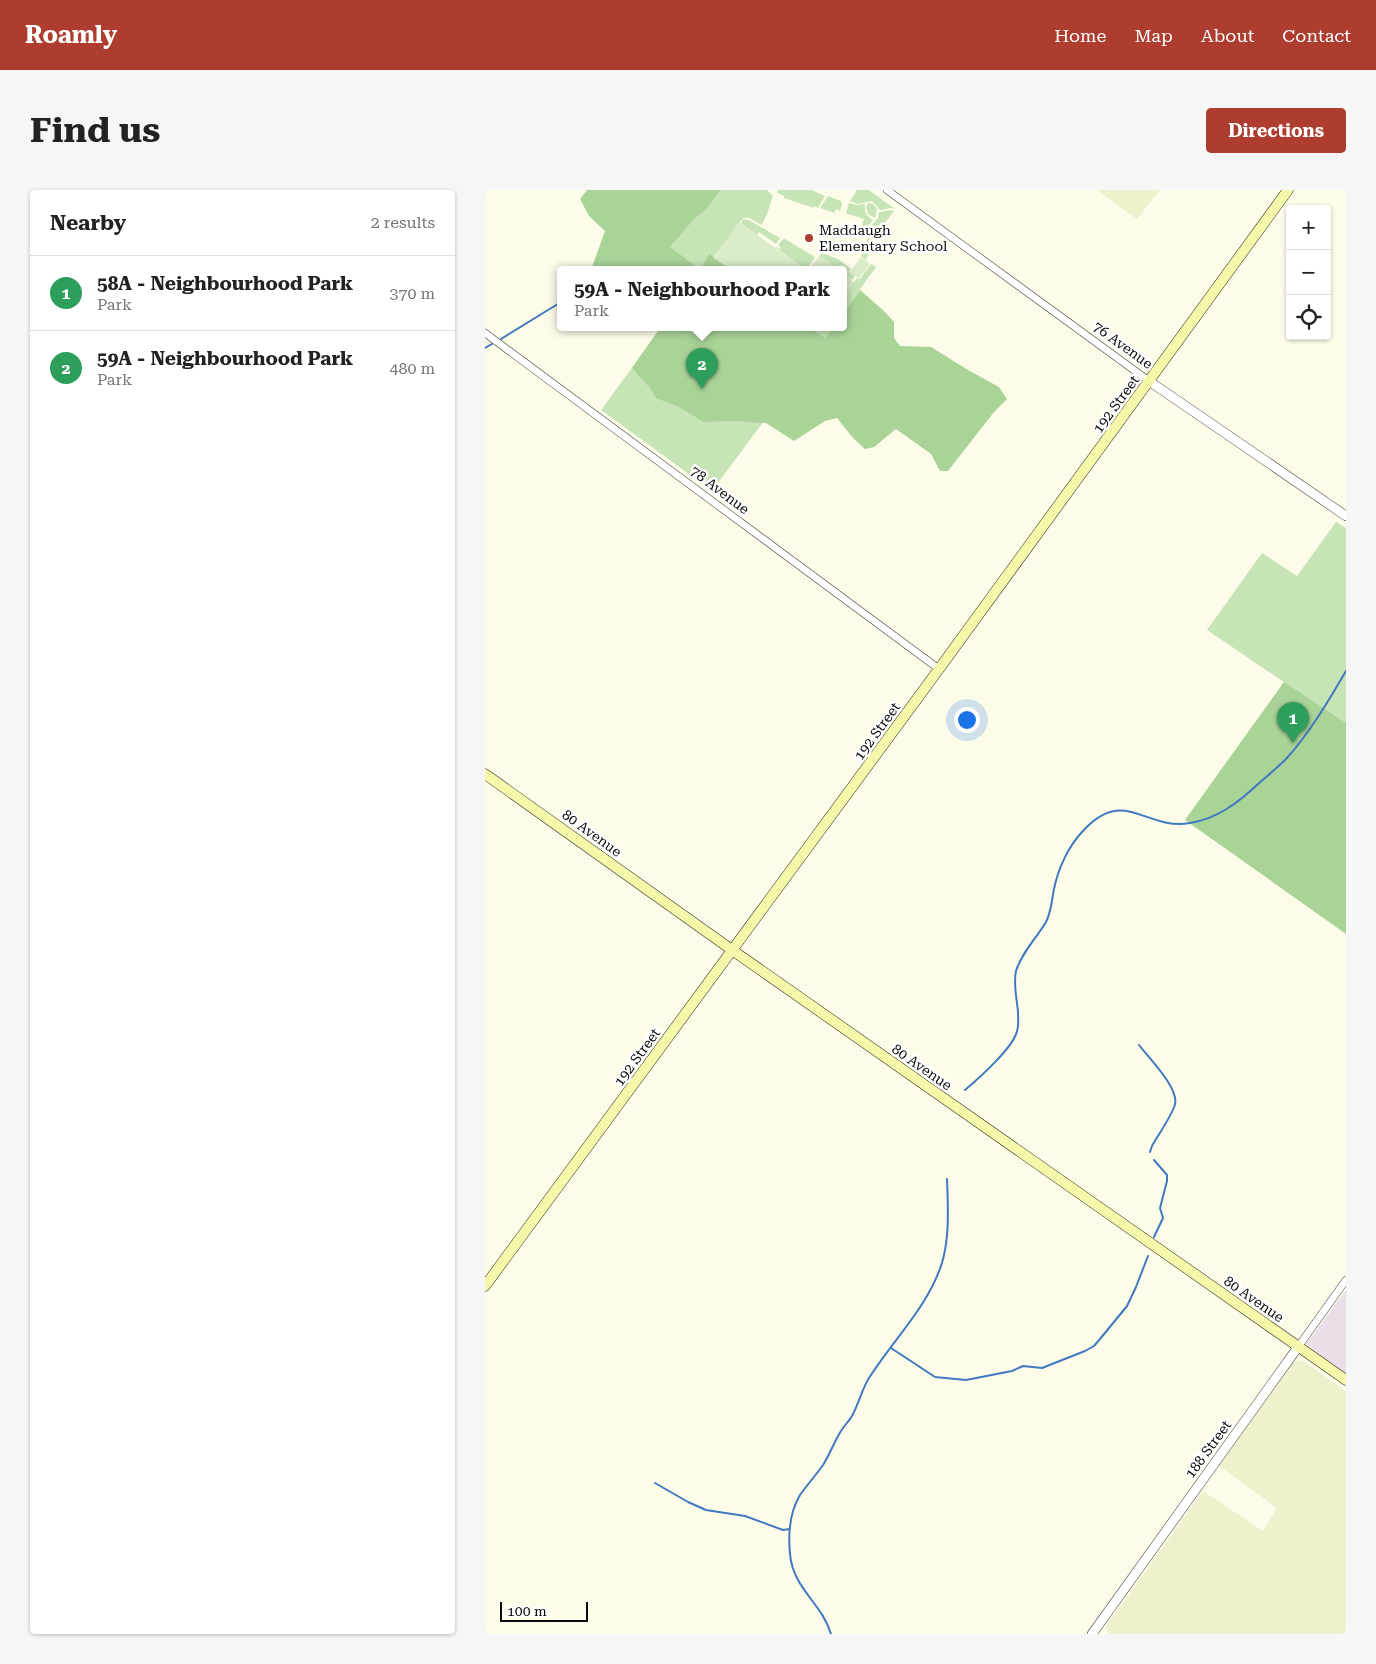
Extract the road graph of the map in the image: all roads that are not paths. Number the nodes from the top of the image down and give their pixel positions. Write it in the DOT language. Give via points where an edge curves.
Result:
graph roads {
  1 [pos="887,190"];
  2 [pos="1289,190"];
  3 [pos="485,333"];
  4 [pos="1149,381"];
  5 [pos="1346,516"];
  6 [pos="939,669"];
  7 [pos="485,774"];
  8 [pos="732,950"];
  9 [pos="1346,1280"];
  10 [pos="485,1286"];
  11 [pos="1298,1347"];
  12 [pos="1346,1380"];
  13 [pos="1092,1634"];
  1 -- 4 [label="street, 76 Avenue"];
  2 -- 4 [label="main road, 192 Street"];
  3 -- 6 [label="street, 78 Avenue"];
  4 -- 5 [label="street, 76 Avenue"];
  4 -- 6 [label="main road, 192 Street"];
  6 -- 8 [label="main road, 192 Street"];
  7 -- 8 [label="main road, 80 Avenue"];
  8 -- 10 [label="main road, 192 Street"];
  8 -- 11 [label="main road, 80 Avenue"];
  9 -- 11 [label="street, 188 Street"];
  11 -- 12 [label="main road, 80 Avenue"];
  11 -- 13 [label="street, 188 Street"];
}
